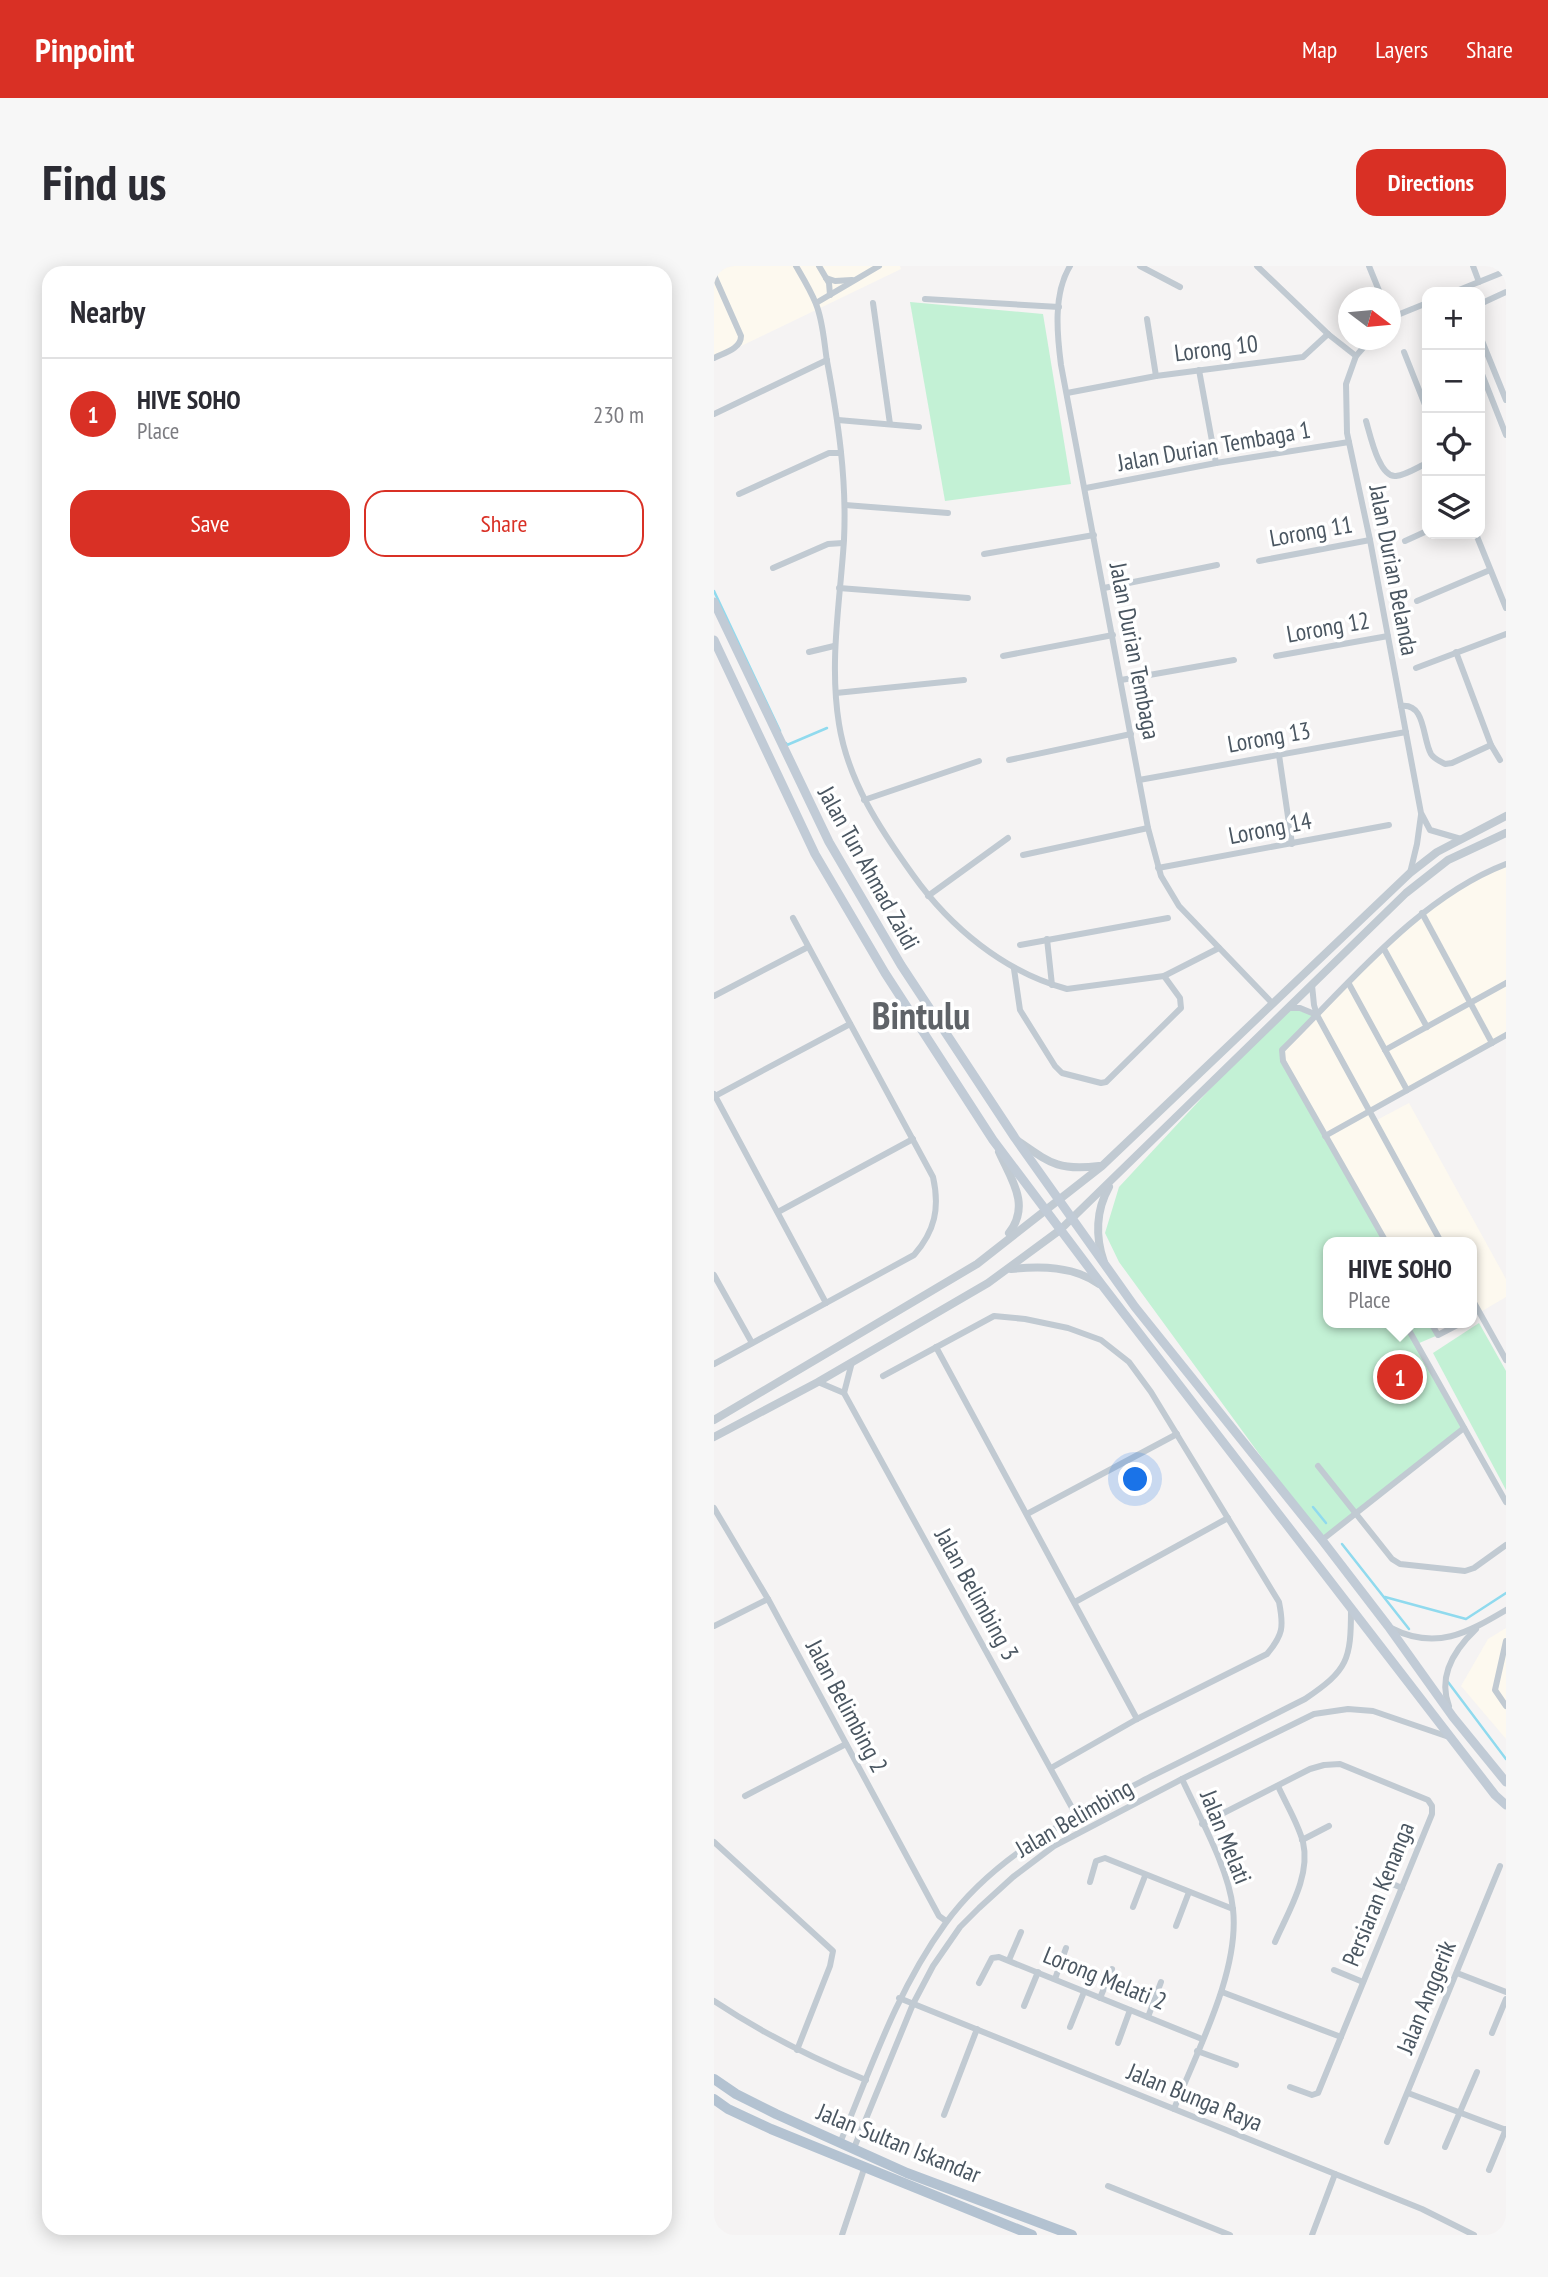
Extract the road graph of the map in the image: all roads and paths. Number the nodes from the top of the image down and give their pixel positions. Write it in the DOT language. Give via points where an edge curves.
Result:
graph roads {
  1 [pos="796,266"];
  2 [pos="818,266"];
  3 [pos="879,266"];
  4 [pos="1070,266"];
  5 [pos="1140,266"];
  6 [pos="1257,266"];
  7 [pos="1369,266"];
  8 [pos="1473,266"];
  9 [pos="1506,271"];
  10 [pos="714,275"];
  11 [pos="826,278"];
  12 [pos="854,280"];
  13 [pos="1479,282"];
  14 [pos="1180,287"];
  15 [pos="1378,287"];
  16 [pos="1466,287"];
  17 [pos="1506,292"];
  18 [pos="830,295"];
  19 [pos="925,299"];
  20 [pos="1485,302"];
  21 [pos="816,303"];
  22 [pos="873,303"];
  23 [pos="1422,305"];
  24 [pos="1059,307"];
  25 [pos="1401,314"];
  26 [pos="1147,319"];
  27 [pos="1328,334"];
  28 [pos="1361,350"];
  29 [pos="1484,350"];
  30 [pos="1404,352"];
  31 [pos="1356,356"];
  32 [pos="714,358"];
  33 [pos="827,360"];
  34 [pos="1199,370"];
  35 [pos="1156,376"];
  36 [pos="1485,381"];
  37 [pos="1489,391"];
  38 [pos="1067,393"];
  39 [pos="1485,393"];
  40 [pos="1422,397"];
  41 [pos="1506,400"];
  42 [pos="714,414"];
  43 [pos="838,420"];
  44 [pos="1366,421"];
  45 [pos="890,424"];
  46 [pos="919,426"];
  47 [pos="1506,435"];
  48 [pos="1349,442"];
  49 [pos="841,453"];
  50 [pos="1216,463"];
  51 [pos="1422,465"];
  52 [pos="1086,488"];
  53 [pos="739,494"];
  54 [pos="845,505"];
  55 [pos="948,513"];
  56 [pos="1422,533"];
  57 [pos="1094,535"];
  58 [pos="1478,539"];
  59 [pos="1370,540"];
  60 [pos="1405,541"];
  61 [pos="843,543"];
  62 [pos="984,554"];
  63 [pos="1259,561"];
  64 [pos="1217,565"];
  65 [pos="773,568"];
  66 [pos="1490,570"];
  67 [pos="1104,588"];
  68 [pos="839,589"];
  69 [pos="968,598"];
  70 [pos="1417,601"];
  71 [pos="714,602"];
  72 [pos="1506,608"];
  73 [pos="1506,634"];
  74 [pos="1113,635"];
  75 [pos="1388,636"];
  76 [pos="714,640"];
  77 [pos="834,646"];
  78 [pos="808,652"];
  79 [pos="1456,652"];
  80 [pos="1003,656"];
  81 [pos="1276,656"];
  82 [pos="1234,660"];
  83 [pos="1416,668"];
  84 [pos="964,680"];
  85 [pos="1121,680"];
  86 [pos="835,693"];
  87 [pos="1401,706"];
  88 [pos="1406,732"];
  89 [pos="1131,734"];
  90 [pos="1492,745"];
  91 [pos="1279,755"];
  92 [pos="1009,760"];
  93 [pos="1500,760"];
  94 [pos="979,761"];
  95 [pos="1139,780"];
  96 [pos="864,800"];
  97 [pos="1421,813"];
  98 [pos="1506,816"];
  99 [pos="1389,825"];
  100 [pos="1148,828"];
  101 [pos="1502,834"];
  102 [pos="1008,838"];
  103 [pos="1461,839"];
  104 [pos="1506,840"];
  105 [pos="1292,844"];
  106 [pos="1023,855"];
  107 [pos="1506,864"];
  108 [pos="1158,868"];
  109 [pos="1410,873"];
  110 [pos="928,896"];
  111 [pos="1422,913"];
  112 [pos="793,918"];
  113 [pos="1168,918"];
  114 [pos="1047,939"];
  115 [pos="1020,945"];
  116 [pos="808,947"];
  117 [pos="1219,948"];
  118 [pos="1384,949"];
  119 [pos="1014,969"];
  120 [pos="1164,976"];
  121 [pos="1506,983"];
  122 [pos="1349,984"];
  123 [pos="1052,985"];
  124 [pos="1312,985"];
  125 [pos="714,996"];
  126 [pos="1471,1003"];
  127 [pos="1273,1004"];
  128 [pos="1288,1008"];
  129 [pos="1317,1015"];
  130 [pos="850,1024"];
  131 [pos="1427,1027"];
  132 [pos="1506,1035"];
  133 [pos="1492,1043"];
  134 [pos="1385,1050"];
  135 [pos="1407,1090"];
  136 [pos="715,1095"];
  137 [pos="1370,1111"];
  138 [pos="1325,1136"];
  139 [pos="1015,1138"];
  140 [pos="913,1139"];
  141 [pos="993,1140"];
  142 [pos="1102,1166"];
  143 [pos="1119,1174"];
  144 [pos="1058,1199"];
  145 [pos="1045,1209"];
  146 [pos="778,1212"];
  147 [pos="1072,1220"];
  148 [pos="1060,1230"];
  149 [pos="1383,1237"];
  150 [pos="1438,1237"];
  151 [pos="999,1247"];
  152 [pos="1008,1270"];
  153 [pos="1107,1270"];
  154 [pos="714,1275"];
  155 [pos="1102,1285"];
  156 [pos="826,1303"];
  157 [pos="1477,1309"];
  158 [pos="1479,1313"];
  159 [pos="1408,1328"];
  160 [pos="1434,1328"];
  161 [pos="1451,1328"];
  162 [pos="752,1343"];
  163 [pos="936,1348"];
  164 [pos="1506,1360"];
  165 [pos="852,1362"];
  166 [pos="714,1364"];
  167 [pos="883,1376"];
  168 [pos="818,1382"];
  169 [pos="844,1393"];
  170 [pos="714,1420"];
  171 [pos="1464,1428"];
  172 [pos="1177,1434"];
  173 [pos="714,1437"];
  174 [pos="1318,1466"];
  175 [pos="1506,1502"];
  176 [pos="714,1508"];
  177 [pos="1027,1514"];
  178 [pos="1356,1514"];
  179 [pos="1227,1518"];
  180 [pos="1322,1540"];
  181 [pos="1506,1545"];
  182 [pos="768,1599"];
  183 [pos="1075,1602"];
  184 [pos="1351,1609"];
  185 [pos="1506,1610"];
  186 [pos="1480,1625"];
  187 [pos="714,1626"];
  188 [pos="1388,1626"];
  189 [pos="1506,1641"];
  190 [pos="1506,1706"];
  191 [pos="1452,1717"];
  192 [pos="1137,1719"];
  193 [pos="1451,1737"];
  194 [pos="846,1744"];
  195 [pos="1051,1768"];
  196 [pos="1182,1779"];
  197 [pos="1506,1782"];
  198 [pos="1278,1786"];
  199 [pos="745,1796"];
  200 [pos="1506,1805"];
  201 [pos="1076,1815"];
  202 [pos="1202,1824"];
  203 [pos="1329,1826"];
  204 [pos="1302,1840"];
  205 [pos="714,1842"];
  206 [pos="1500,1866"];
  207 [pos="1146,1876"];
  208 [pos="1376,1877"];
  209 [pos="1090,1882"];
  210 [pos="1402,1888"];
  211 [pos="1189,1892"];
  212 [pos="1133,1907"];
  213 [pos="1233,1909"];
  214 [pos="946,1921"];
  215 [pos="1176,1926"];
  216 [pos="1021,1932"];
  217 [pos="1275,1942"];
  218 [pos="1066,1948"];
  219 [pos="1009,1960"];
  220 [pos="1112,1969"];
  221 [pos="1334,1970"];
  222 [pos="1038,1972"];
  223 [pos="1457,1973"];
  224 [pos="1055,1979"];
  225 [pos="1161,1982"];
  226 [pos="1363,1982"];
  227 [pos="979,1983"];
  228 [pos="1084,1992"];
  229 [pos="1222,1992"];
  230 [pos="1506,1992"];
  231 [pos="899,1998"];
  232 [pos="1100,1998"];
  233 [pos="1506,1999"];
  234 [pos="714,2001"];
  235 [pos="913,2004"];
  236 [pos="1024,2006"];
  237 [pos="1130,2010"];
  238 [pos="1147,2017"];
  239 [pos="1070,2027"];
  240 [pos="977,2029"];
  241 [pos="1492,2033"];
  242 [pos="1341,2038"];
  243 [pos="1202,2039"];
  244 [pos="1118,2043"];
  245 [pos="797,2050"];
  246 [pos="1197,2051"];
  247 [pos="1236,2065"];
  248 [pos="1477,2072"];
  249 [pos="714,2079"];
  250 [pos="866,2080"];
  251 [pos="1290,2087"];
  252 [pos="1408,2093"];
  253 [pos="714,2099"];
  254 [pos="1174,2109"];
  255 [pos="1461,2112"];
  256 [pos="944,2115"];
  257 [pos="1506,2130"];
  258 [pos="1387,2142"];
  259 [pos="840,2143"];
  260 [pos="1445,2147"];
  261 [pos="854,2148"];
  262 [pos="864,2169"];
  263 [pos="1489,2170"];
  264 [pos="1335,2174"];
  265 [pos="1108,2186"];
  266 [pos="1004,2230"];
  267 [pos="842,2235"];
  268 [pos="1032,2235"];
  269 [pos="1072,2235"];
  270 [pos="1230,2235"];
  271 [pos="1312,2235"];
  272 [pos="1474,2235"];
  1 -- 21 [label="street"];
  2 -- 11 [label="street"];
  3 -- 12 [label="street"];
  4 -- 24 [label="street, Jalan Durian Tembaga"];
  5 -- 14 [label="street"];
  6 -- 27 [label="street"];
  7 -- 15 [label="street"];
  8 -- 13 [label="street"];
  9 -- 13 [label="street"];
  10 -- 32 [label="street" via="741,336 738,346"];
  11 -- 12 [label="street"];
  11 -- 18 [label="street"];
  12 -- 18 [label="street"];
  13 -- 16 [label="street"];
  17 -- 20 [label="street"];
  18 -- 21 [label="street"];
  19 -- 24 [label="street"];
  21 -- 33 [label="street"];
  22 -- 45 [label="street"];
  23 -- 25 [label="street"];
  24 -- 38 [label="street, Jalan Durian Tembaga" via="1057,337"];
  26 -- 35 [label="street"];
  27 -- 31 [label="street"];
  27 -- 34 [label="street, Lorong 10" via="1303,357"];
  28 -- 31 [label="street, Jalan Durian Belanda"];
  29 -- 41 [label="street"];
  30 -- 40 [label="street"];
  31 -- 48 [label="street, Jalan Durian Belanda" via="1346,384"];
  33 -- 42 [label="street"];
  33 -- 43 [label="street"];
  34 -- 35 [label="street, Lorong 10"];
  34 -- 50 [label="street"];
  35 -- 38 [label="street, Lorong 10"];
  36 -- 37 [label="street"];
  37 -- 39 [label="street"];
  37 -- 47 [label="street"];
  38 -- 52 [label="street, Jalan Durian Tembaga"];
  43 -- 45 [label="street"];
  43 -- 49 [label="street"];
  44 -- 51 [label="street" via="1384,471 1396,476"];
  45 -- 46 [label="street"];
  48 -- 50 [label="street, Jalan Durian Tembaga 1"];
  48 -- 59 [label="street, Jalan Durian Belanda"];
  49 -- 53 [label="street" via="829,453"];
  49 -- 54 [label="street"];
  50 -- 52 [label="street, Jalan Durian Tembaga 1"];
  52 -- 57 [label="street, Jalan Durian Tembaga"];
  54 -- 55 [label="street"];
  54 -- 61 [label="street"];
  56 -- 60 [label="street"];
  57 -- 62 [label="street"];
  57 -- 67 [label="street, Jalan Durian Tembaga"];
  58 -- 66 [label="street"];
  59 -- 63 [label="street, Lorong 11"];
  59 -- 75 [label="street, Jalan Durian Belanda"];
  61 -- 65 [label="street" via="828,544"];
  61 -- 68 [label="street"];
  64 -- 67 [label="street"];
  66 -- 70 [label="street"];
  66 -- 72 [label="street"];
  67 -- 74 [label="street, Jalan Durian Tembaga"];
  68 -- 69 [label="street"];
  68 -- 77 [label="street"];
  71 -- 139 [label="main road, Jalan Tun Ahmad Zaidi" via="829,842 901,965"];
  73 -- 79 [label="street"];
  74 -- 80 [label="street"];
  74 -- 85 [label="street, Jalan Durian Tembaga"];
  75 -- 81 [label="street, Lorong 12"];
  75 -- 87 [label="street, Jalan Durian Belanda"];
  76 -- 141 [label="main road, Jalan Tun Ahmad Zaidi" via="815,854"];
  77 -- 78 [label="street"];
  77 -- 86 [label="street"];
  79 -- 83 [label="street"];
  79 -- 90 [label="street"];
  82 -- 85 [label="street"];
  84 -- 86 [label="street"];
  85 -- 89 [label="street, Jalan Durian Tembaga"];
  86 -- 96 [label="street" via="839,726"];
  87 -- 88 [label="street, Jalan Durian Belanda"];
  87 -- 90 [label="street" via="1409,705 1419,714 1432,755 1446,764"];
  88 -- 91 [label="street, Lorong 13"];
  88 -- 97 [label="street, Jalan Durian Belanda"];
  89 -- 92 [label="street"];
  89 -- 95 [label="street, Jalan Durian Tembaga"];
  90 -- 93 [label="street"];
  91 -- 95 [label="street, Lorong 13"];
  91 -- 105 [label="street"];
  94 -- 96 [label="street"];
  95 -- 100 [label="street, Jalan Durian Tembaga"];
  96 -- 110 [label="street"];
  97 -- 103 [label="street" via="1430,830"];
  97 -- 109 [label="street"];
  98 -- 103 [label="street"];
  99 -- 105 [label="street, Lorong 14"];
  100 -- 106 [label="street"];
  100 -- 108 [label="street, Jalan Durian Tembaga"];
  101 -- 104 [label="street"];
  101 -- 124 [label="street" via="1448,860 1405,893"];
  102 -- 110 [label="street"];
  103 -- 109 [label="street"];
  105 -- 108 [label="street, Lorong 14"];
  107 -- 111 [label="street" via="1463,884"];
  108 -- 117 [label="street, Jalan Durian Tembaga" via="1180,906"];
  109 -- 127 [label="street"];
  110 -- 119 [label="street" via="953,922"];
  111 -- 118 [label="street"];
  111 -- 126 [label="street"];
  112 -- 116 [label="street"];
  113 -- 114 [label="street"];
  114 -- 115 [label="street"];
  114 -- 123 [label="street"];
  116 -- 125 [label="street"];
  116 -- 130 [label="street"];
  117 -- 120 [label="street"];
  117 -- 127 [label="street, Jalan Durian Tembaga"];
  118 -- 122 [label="street"];
  118 -- 131 [label="street"];
  119 -- 120 [label="street" via="1020,1010 1055,1066 1062,1073 1101,1083 1181,1008 1180,998"];
  119 -- 123 [label="street"];
  120 -- 123 [label="street" via="1067,989"];
  121 -- 126 [label="street"];
  122 -- 129 [label="street"];
  122 -- 134 [label="street"];
  124 -- 128 [label="street"];
  124 -- 129 [label="street"];
  126 -- 131 [label="street"];
  126 -- 133 [label="street"];
  127 -- 142 [label="street"];
  128 -- 129 [label="street"];
  128 -- 143 [label="street"];
  129 -- 137 [label="street"];
  129 -- 138 [label="street" via="1282,1054"];
  130 -- 136 [label="street"];
  130 -- 140 [label="street"];
  131 -- 134 [label="street"];
  132 -- 133 [label="street"];
  133 -- 135 [label="street"];
  134 -- 135 [label="street"];
  135 -- 137 [label="street"];
  136 -- 146 [label="street"];
  137 -- 138 [label="street"];
  137 -- 150 [label="street"];
  138 -- 149 [label="street"];
  139 -- 142 [label="street" via="1055,1165 1074,1169"];
  139 -- 144 [label="main road, Jalan Tun Ahmad Zaidi"];
  140 -- 146 [label="street"];
  140 -- 156 [label="street" via="937,1195 936,1218 927,1240 915,1255"];
  141 -- 145 [label="main road, Jalan Tun Ahmad Zaidi"];
  141 -- 151 [label="street" via="1017,1187 1019,1203 1017,1223"];
  142 -- 144 [label="street"];
  143 -- 147 [label="street"];
  143 -- 153 [label="street" via="1107,1189 1100,1210 1097,1234"];
  144 -- 145 [label="street"];
  144 -- 147 [label="main road, Jalan Tun Ahmad Zaidi"];
  145 -- 148 [label="main road, Jalan Tun Ahmad Zaidi"];
  145 -- 151 [label="street"];
  146 -- 156 [label="street"];
  147 -- 148 [label="street"];
  147 -- 153 [label="main road, Jalan Tun Ahmad Zaidi"];
  148 -- 152 [label="street"];
  148 -- 155 [label="main road, Jalan Tun Ahmad Zaidi"];
  151 -- 170 [label="street"];
  152 -- 155 [label="street" via="1068,1270"];
  152 -- 165 [label="street"];
  153 -- 180 [label="main road, Jalan Tun Ahmad Zaidi"];
  154 -- 162 [label="street"];
  155 -- 184 [label="main road, Jalan Tun Ahmad Zaidi"];
  156 -- 162 [label="street"];
  157 -- 158 [label="street"];
  158 -- 164 [label="street"];
  159 -- 171 [label="street"];
  160 -- 161 [label="street" via="1438,1335"];
  162 -- 166 [label="street"];
  163 -- 167 [label="street"];
  163 -- 172 [label="street" via="994,1316 1069,1328 1101,1340 1129,1362"];
  163 -- 177 [label="street"];
  165 -- 168 [label="street"];
  165 -- 169 [label="street"];
  168 -- 169 [label="street"];
  168 -- 173 [label="street"];
  169 -- 195 [label="street, Jalan Belimbing 3"];
  171 -- 175 [label="street"];
  171 -- 178 [label="street"];
  172 -- 177 [label="street"];
  172 -- 179 [label="street"];
  174 -- 178 [label="street"];
  176 -- 182 [label="street, Jalan Belimbing 2"];
  177 -- 183 [label="street"];
  178 -- 180 [label="street"];
  178 -- 181 [label="street" via="1400,1564 1465,1571"];
  179 -- 183 [label="street"];
  179 -- 192 [label="street" via="1279,1602 1283,1622 1278,1640 1267,1654"];
  180 -- 188 [label="main road, Jalan Tun Ahmad Zaidi"];
  182 -- 187 [label="street"];
  182 -- 194 [label="street, Jalan Belimbing 2"];
  183 -- 192 [label="street"];
  184 -- 193 [label="main road, Jalan Tun Ahmad Zaidi"];
  184 -- 201 [label="street, Jalan Belimbing" via="1351,1643 1345,1662 1325,1686"];
  185 -- 186 [label="street"];
  186 -- 188 [label="street" via="1442,1639 1405,1635"];
  186 -- 191 [label="street" via="1460,1644 1448,1666 1445,1696"];
  188 -- 191 [label="main road, Jalan Tun Ahmad Zaidi"];
  189 -- 190 [label="street" via="1495,1690"];
  191 -- 197 [label="main road, Jalan Tun Ahmad Zaidi"];
  192 -- 195 [label="street"];
  193 -- 196 [label="street, Jalan Belimbing" via="1373,1711 1314,1714"];
  193 -- 200 [label="main road, Jalan Tun Ahmad Zaidi"];
  194 -- 199 [label="street"];
  194 -- 214 [label="street, Jalan Belimbing 2" via="939,1916"];
  195 -- 201 [label="street, Jalan Belimbing 3"];
  196 -- 202 [label="street, Jalan Melati"];
  196 -- 235 [label="street, Jalan Belimbing" via="1054,1846 1013,1877 960,1927"];
  198 -- 202 [label="street, Persiaran Kenanga"];
  198 -- 204 [label="street"];
  198 -- 210 [label="street, Persiaran Kenanga" via="1310,1769 1340,1764 1428,1800 1432,1814"];
  201 -- 214 [label="street, Jalan Belimbing" via="1008,1860"];
  202 -- 213 [label="street, Jalan Melati" via="1222,1867"];
  203 -- 204 [label="street"];
  204 -- 217 [label="street" via="1302,1876"];
  205 -- 245 [label="street" via="833,1951"];
  206 -- 223 [label="street, Jalan Anggerik"];
  207 -- 209 [label="street" via="1099,1858"];
  207 -- 211 [label="street"];
  207 -- 212 [label="street"];
  208 -- 210 [label="street"];
  210 -- 226 [label="street, Persiaran Kenanga"];
  211 -- 213 [label="street"];
  211 -- 215 [label="street"];
  213 -- 229 [label="street, Jalan Melati" via="1231,1956"];
  214 -- 231 [label="street, Jalan Belimbing"];
  216 -- 219 [label="street"];
  218 -- 224 [label="street"];
  219 -- 222 [label="street, Lorong Melati 2"];
  219 -- 227 [label="street, Lorong Melati 2" via="992,1958"];
  220 -- 232 [label="street"];
  221 -- 226 [label="street"];
  222 -- 224 [label="street, Lorong Melati 2"];
  222 -- 236 [label="street"];
  223 -- 230 [label="street"];
  223 -- 252 [label="street, Jalan Anggerik"];
  224 -- 228 [label="street, Lorong Melati 2"];
  225 -- 238 [label="street"];
  226 -- 242 [label="street, Persiaran Kenanga"];
  228 -- 232 [label="street, Lorong Melati 2"];
  228 -- 239 [label="street"];
  229 -- 242 [label="street"];
  229 -- 243 [label="street, Jalan Melati"];
  231 -- 235 [label="street, Jalan Bunga Raya"];
  231 -- 250 [label="street, Jalan Belimbing"];
  232 -- 237 [label="street, Lorong Melati 2"];
  233 -- 241 [label="street"];
  234 -- 245 [label="street"];
  235 -- 240 [label="street, Jalan Bunga Raya"];
  235 -- 261 [label="street, Jalan Belimbing"];
  237 -- 238 [label="street, Lorong Melati 2"];
  237 -- 244 [label="street"];
  238 -- 243 [label="street, Lorong Melati 2"];
  240 -- 254 [label="street, Jalan Bunga Raya"];
  240 -- 256 [label="street"];
  242 -- 251 [label="street, Persiaran Kenanga" via="1318,2093"];
  243 -- 246 [label="street, Jalan Melati"];
  245 -- 250 [label="street"];
  246 -- 247 [label="street"];
  246 -- 254 [label="street, Jalan Melati"];
  248 -- 255 [label="street"];
  249 -- 259 [label="main road, Jalan Sultan Iskandar"];
  250 -- 259 [label="street, Jalan Belimbing"];
  252 -- 255 [label="street"];
  252 -- 258 [label="street, Jalan Anggerik"];
  253 -- 262 [label="main road, Jalan Sultan Iskandar"];
  254 -- 264 [label="street, Jalan Bunga Raya"];
  255 -- 257 [label="street"];
  255 -- 260 [label="street"];
  257 -- 263 [label="street"];
  259 -- 261 [label="main road, Jalan Sultan Iskandar"];
  261 -- 269 [label="main road, Jalan Sultan Iskandar" via="906,2173"];
  262 -- 266 [label="main road, Jalan Sultan Iskandar"];
  262 -- 267 [label="street"];
  264 -- 271 [label="street"];
  264 -- 272 [label="street, Jalan Bunga Raya"];
  265 -- 270 [label="street"];
  266 -- 268 [label="main road, Jalan Sultan Iskandar"];
}
